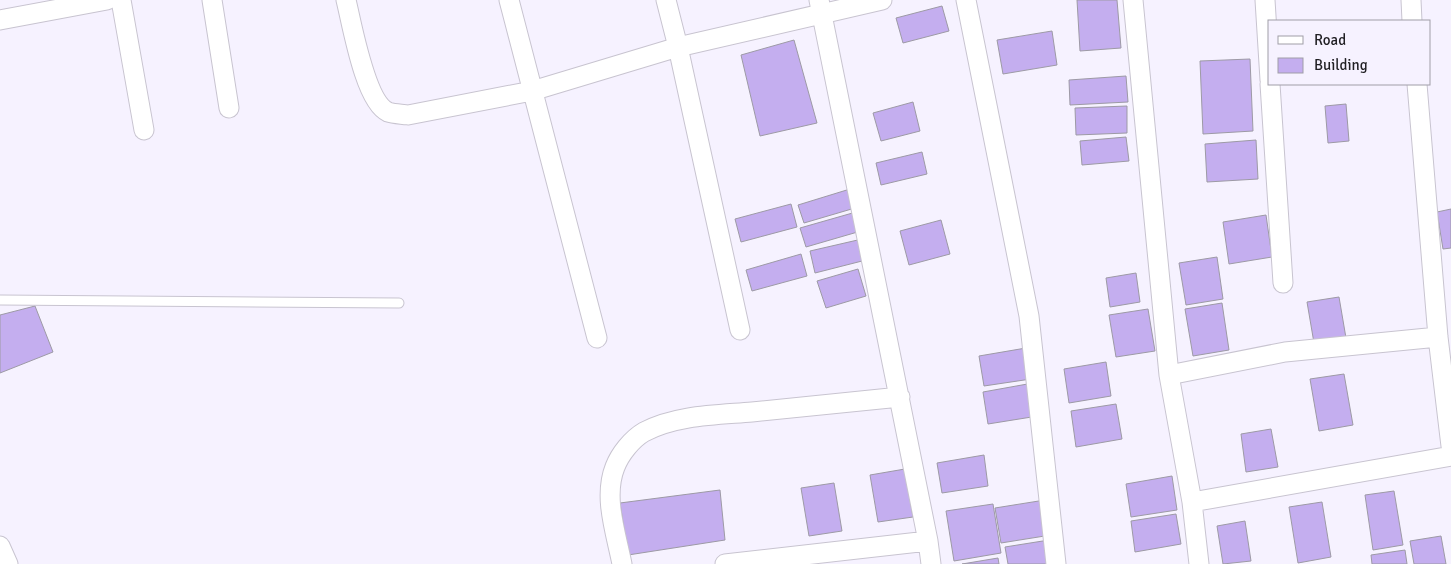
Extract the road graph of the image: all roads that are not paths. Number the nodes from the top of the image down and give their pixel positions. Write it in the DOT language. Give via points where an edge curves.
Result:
graph roads {
  1 [pos="107,0"];
  2 [pos="121,0"];
  3 [pos="212,0"];
  4 [pos="346,0"];
  5 [pos="509,0"];
  6 [pos="666,0"];
  7 [pos="882,0"];
  8 [pos="966,0"];
  9 [pos="1133,0"];
  10 [pos="1265,0"];
  11 [pos="1411,0"];
  12 [pos="821,7"];
  13 [pos="0,20"];
  14 [pos="1412,20"];
  15 [pos="678,47"];
  16 [pos="1268,49"];
  17 [pos="1270,85"];
  18 [pos="1418,85"];
  19 [pos="532,91"];
  20 [pos="229,108"];
  21 [pos="144,130"];
  22 [pos="1283,284"];
  23 [pos="0,300"];
  24 [pos="399,304"];
  25 [pos="740,330"];
  26 [pos="1438,337"];
  27 [pos="597,338"];
  28 [pos="1170,375"];
  29 [pos="900,398"];
  30 [pos="1451,446"];
  31 [pos="1451,456"];
  32 [pos="1192,502"];
  33 [pos="928,541"];
  34 [pos="0,546"];
  35 [pos="8,564"];
  36 [pos="622,564"];
  37 [pos="725,564"];
  38 [pos="931,564"];
  39 [pos="1056,564"];
  40 [pos="1199,564"];
  1 -- 13 [label="street"];
  2 -- 21 [label="street"];
  3 -- 20 [label="street"];
  4 -- 19 [label="street" via="365,76 376,101 387,112 408,115"];
  5 -- 19 [label="street"];
  6 -- 15 [label="street"];
  7 -- 12 [label="street"];
  8 -- 39 [label="street" via="1029,316"];
  9 -- 28 [label="street"];
  10 -- 16 [label="street"];
  11 -- 14 [label="street"];
  12 -- 15 [label="street"];
  12 -- 29 [label="street"];
  15 -- 19 [label="street"];
  15 -- 25 [label="street"];
  17 -- 22 [label="street"];
  18 -- 26 [label="street"];
  19 -- 27 [label="street"];
  23 -- 24 [label="lane"];
  26 -- 28 [label="street" via="1285,352"];
  26 -- 30 [label="street"];
  28 -- 32 [label="street"];
  29 -- 33 [label="street"];
  29 -- 36 [label="street" via="680,420 644,432 622,454 611,484 610,502"];
  31 -- 32 [label="street"];
  32 -- 40 [label="street"];
  33 -- 37 [label="street"];
  33 -- 38 [label="street"];
  34 -- 35 [label="street"];
}
